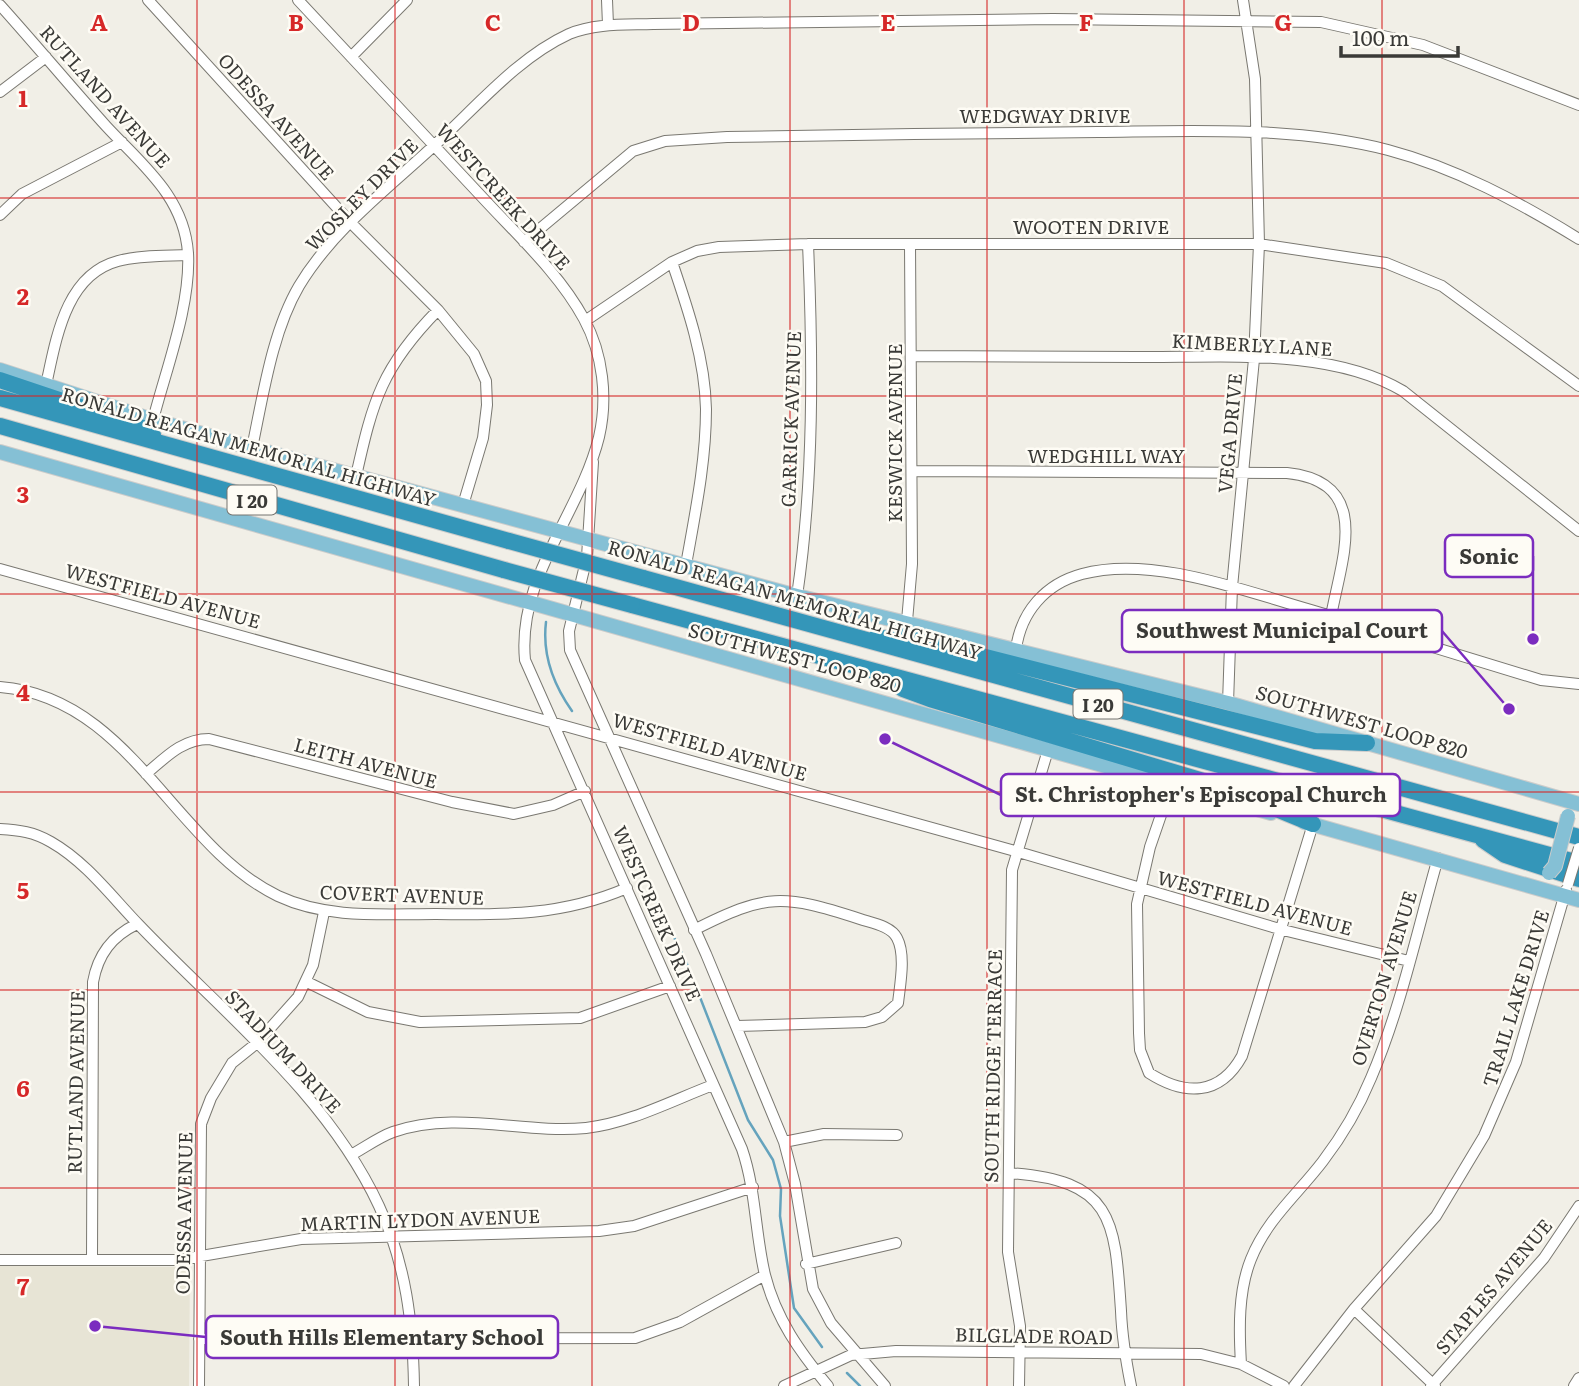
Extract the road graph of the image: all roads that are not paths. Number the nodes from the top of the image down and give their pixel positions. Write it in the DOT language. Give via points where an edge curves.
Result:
graph roads {
  1 [pos="148,0"];
  2 [pos="298,0"];
  3 [pos="407,0"];
  4 [pos="607,0"];
  5 [pos="1243,0"];
  6 [pos="0,5"];
  7 [pos="1247,20"];
  8 [pos="607,25"];
  9 [pos="46,57"];
  10 [pos="351,57"];
  11 [pos="0,92"];
  12 [pos="1579,105"];
  13 [pos="1255,133"];
  14 [pos="122,142"];
  15 [pos="434,146"];
  16 [pos="0,215"];
  17 [pos="351,223"];
  18 [pos="1579,239"];
  19 [pos="524,242"];
  20 [pos="808,244"];
  21 [pos="911,244"];
  22 [pos="1259,244"];
  23 [pos="188,255"];
  24 [pos="672,262"];
  25 [pos="438,310"];
  26 [pos="585,321"];
  27 [pos="911,356"];
  28 [pos="1254,359"];
  29 [pos="0,370"];
  30 [pos="0,380"];
  31 [pos="46,385"];
  32 [pos="1579,386"];
  33 [pos="0,398"];
  34 [pos="153,420"];
  35 [pos="0,426"];
  36 [pos="0,435"];
  37 [pos="31,435"];
  38 [pos="169,446"];
  39 [pos="252,448"];
  40 [pos="0,452"];
  41 [pos="594,452"];
  42 [pos="912,471"];
  43 [pos="1243,474"];
  44 [pos="356,476"];
  45 [pos="463,505"];
  46 [pos="558,531"];
  47 [pos="1579,531"];
  48 [pos="589,539"];
  49 [pos="685,565"];
  50 [pos="0,569"];
  51 [pos="1232,587"];
  52 [pos="797,596"];
  53 [pos="528,603"];
  54 [pos="572,614"];
  55 [pos="1331,616"];
  56 [pos="907,621"];
  57 [pos="862,640"];
  58 [pos="1016,649"];
  59 [pos="881,672"];
  60 [pos="1579,684"];
  61 [pos="0,687"];
  62 [pos="1228,703"];
  63 [pos="553,721"];
  64 [pos="606,736"];
  65 [pos="1367,743"];
  66 [pos="1048,750"];
  67 [pos="146,774"];
  68 [pos="1171,786"];
  69 [pos="585,791"];
  70 [pos="1557,797"];
  71 [pos="1579,804"];
  72 [pos="1313,824"];
  73 [pos="0,830"];
  74 [pos="1472,833"];
  75 [pos="1579,837"];
  76 [pos="1579,848"];
  77 [pos="1015,850"];
  78 [pos="1438,858"];
  79 [pos="1579,863"];
  80 [pos="1508,879"];
  81 [pos="627,888"];
  82 [pos="1139,888"];
  83 [pos="1573,890"];
  84 [pos="324,912"];
  85 [pos="137,924"];
  86 [pos="694,930"];
  87 [pos="1283,930"];
  88 [pos="1409,961"];
  89 [pos="307,982"];
  90 [pos="670,986"];
  91 [pos="737,1026"];
  92 [pos="257,1043"];
  93 [pos="713,1085"];
  94 [pos="897,1135"];
  95 [pos="784,1142"];
  96 [pos="351,1155"];
  97 [pos="1009,1173"];
  98 [pos="753,1187"];
  99 [pos="1579,1206"];
  100 [pos="392,1234"];
  101 [pos="896,1243"];
  102 [pos="200,1258"];
  103 [pos="0,1260"];
  104 [pos="92,1260"];
  105 [pos="806,1264"];
  106 [pos="765,1275"];
  107 [pos="1354,1309"];
  108 [pos="199,1339"];
  109 [pos="413,1339"];
  110 [pos="1020,1352"];
  111 [pos="857,1353"];
  112 [pos="1125,1354"];
  113 [pos="1241,1364"];
  114 [pos="814,1369"];
  115 [pos="1579,1378"];
  116 [pos="1433,1385"];
  117 [pos="199,1386"];
  118 [pos="414,1386"];
  119 [pos="784,1386"];
  120 [pos="828,1386"];
  121 [pos="885,1386"];
  122 [pos="1019,1386"];
  123 [pos="1131,1386"];
  124 [pos="1284,1386"];
  125 [pos="1294,1386"];
  126 [pos="1574,1386"];
  1 -- 17 [label="street, ODESSA AVENUE"];
  2 -- 10 [label="street, WESTCREEK DRIVE"];
  3 -- 10 [label="street"];
  4 -- 8 [label="street"];
  5 -- 7 [label="street, VEGA DRIVE"];
  6 -- 9 [label="street, RUTLAND AVENUE"];
  7 -- 8 [label="street, WOSLEY DRIVE"];
  7 -- 12 [label="street, WOSLEY DRIVE" via="1321,22 1403,39"];
  7 -- 13 [label="street, VEGA DRIVE" via="1255,79"];
  8 -- 15 [label="street, WOSLEY DRIVE" via="572,33 544,48"];
  9 -- 11 [label="street"];
  9 -- 14 [label="street, RUTLAND AVENUE"];
  10 -- 15 [label="street, WESTCREEK DRIVE"];
  13 -- 18 [label="street, WEDGWAY DRIVE" via="1391,151 1467,177"];
  13 -- 19 [label="street, WEDGWAY DRIVE" via="951,133 665,141 624,157"];
  13 -- 22 [label="street, VEGA DRIVE"];
  14 -- 16 [label="street" via="22,194"];
  14 -- 23 [label="street, RUTLAND AVENUE" via="173,201 186,232"];
  15 -- 17 [label="street, WOSLEY DRIVE"];
  15 -- 19 [label="street, WESTCREEK DRIVE"];
  17 -- 25 [label="street, ODESSA AVENUE"];
  17 -- 39 [label="street, WOSLEY DRIVE" via="323,253 293,298 280,332"];
  19 -- 26 [label="street, WESTCREEK DRIVE" via="565,289"];
  20 -- 21 [label="street, WOOTEN DRIVE"];
  20 -- 24 [label="street, WOOTEN DRIVE" via="719,247"];
  20 -- 52 [label="street, GARRICK AVENUE" via="811,385"];
  21 -- 22 [label="street, WOOTEN DRIVE"];
  21 -- 27 [label="street, KESWICK AVENUE"];
  22 -- 28 [label="street, VEGA DRIVE"];
  22 -- 32 [label="street, WOOTEN DRIVE" via="1386,263 1442,286"];
  23 -- 31 [label="street" via="124,259 97,270 67,308"];
  23 -- 34 [label="street, RUTLAND AVENUE" via="183,301"];
  24 -- 26 [label="street, WOOTEN DRIVE"];
  24 -- 49 [label="street" via="688,311 706,408 700,480"];
  25 -- 44 [label="street" via="407,342 380,386"];
  25 -- 45 [label="street, ODESSA AVENUE" via="474,354 486,381 482,438"];
  26 -- 41 [label="street, WESTCREEK DRIVE" via="605,399"];
  27 -- 28 [label="street, KIMBERLY LANE"];
  27 -- 42 [label="street, KESWICK AVENUE"];
  28 -- 43 [label="street, VEGA DRIVE"];
  28 -- 47 [label="street, KIMBERLY LANE" via="1339,365 1388,382"];
  29 -- 31 [label="main road, SOUTHWEST LOOP 820"];
  30 -- 38 [label="highway" via="143,428"];
  31 -- 34 [label="main road, SOUTHWEST LOOP 820"];
  33 -- 38 [label="highway, RONALD REAGAN MEMORIAL HIGHWAY / I 20"];
  34 -- 39 [label="main road, SOUTHWEST LOOP 820"];
  35 -- 37 [label="highway, I 20"];
  36 -- 37 [label="highway"];
  37 -- 59 [label="highway, I 20, bridge"];
  38 -- 57 [label="highway, RONALD REAGAN MEMORIAL HIGHWAY / I 20, bridge"];
  39 -- 44 [label="main road, SOUTHWEST LOOP 820"];
  40 -- 53 [label="main road, SOUTHWEST LOOP 820"];
  41 -- 46 [label="street, WESTCREEK DRIVE"];
  41 -- 48 [label="street, WESTCREEK DRIVE"];
  42 -- 43 [label="street, WEDGHILL WAY"];
  42 -- 56 [label="street, KESWICK AVENUE"];
  43 -- 51 [label="street, VEGA DRIVE"];
  43 -- 55 [label="street, WEDGHILL WAY" via="1305,475 1326,483 1340,498 1345,534"];
  44 -- 45 [label="main road, SOUTHWEST LOOP 820"];
  45 -- 46 [label="main road, SOUTHWEST LOOP 820"];
  46 -- 48 [label="main road, SOUTHWEST LOOP 820"];
  46 -- 53 [label="street, WESTCREEK DRIVE"];
  48 -- 49 [label="main road, SOUTHWEST LOOP 820"];
  48 -- 54 [label="street, WESTCREEK DRIVE" via="584,582"];
  49 -- 52 [label="main road, SOUTHWEST LOOP 820"];
  50 -- 63 [label="street, WESTFIELD AVENUE"];
  51 -- 55 [label="street"];
  51 -- 58 [label="street" via="1117,569 1083,574 1063,581 1031,607"];
  51 -- 62 [label="street, VEGA DRIVE"];
  52 -- 56 [label="main road, SOUTHWEST LOOP 820"];
  53 -- 54 [label="main road, SOUTHWEST LOOP 820"];
  53 -- 63 [label="street, WESTCREEK DRIVE" via="525,660"];
  54 -- 64 [label="street, WESTCREEK DRIVE" via="570,650"];
  54 -- 66 [label="main road, SOUTHWEST LOOP 820"];
  55 -- 60 [label="street" via="1541,680"];
  56 -- 58 [label="main road, SOUTHWEST LOOP 820"];
  57 -- 65 [label="highway" via="901,637 1315,741"];
  57 -- 75 [label="highway, RONALD REAGAN MEMORIAL HIGHWAY / I 20"];
  58 -- 62 [label="main road, SOUTHWEST LOOP 820"];
  59 -- 72 [label="highway" via="903,690 1220,786"];
  59 -- 74 [label="highway, I 20"];
  61 -- 67 [label="street, COVERT AVENUE" via="26,689 79,713"];
  62 -- 65 [label="main road, SOUTHWEST LOOP 820"];
  63 -- 64 [label="street, WESTFIELD AVENUE"];
  63 -- 69 [label="street, WESTCREEK DRIVE"];
  64 -- 77 [label="street, WESTFIELD AVENUE"];
  64 -- 86 [label="street, WESTCREEK DRIVE"];
  65 -- 70 [label="main road, SOUTHWEST LOOP 820"];
  66 -- 68 [label="main road, SOUTHWEST LOOP 820"];
  66 -- 77 [label="street, SOUTH RIDGE TERRACE"];
  67 -- 69 [label="street, LEITH AVENUE" via="180,747 209,739 514,814"];
  67 -- 84 [label="street, COVERT AVENUE" via="220,853 247,875 276,895"];
  68 -- 72 [label="main road, SOUTHWEST LOOP 820"];
  68 -- 82 [label="street"];
  69 -- 81 [label="street, WESTCREEK DRIVE"];
  70 -- 71 [label="main road, SOUTHWEST LOOP 820"];
  70 -- 80 [label="main road, bridge" via="1568,816 1555,866 1549,873"];
  72 -- 78 [label="main road, SOUTHWEST LOOP 820"];
  72 -- 87 [label="street"];
  73 -- 85 [label="street, STADIUM DRIVE" via="23,830 53,843 97,878"];
  74 -- 79 [label="highway, I 20"];
  74 -- 83 [label="highway"];
  76 -- 83 [label="street, TRAIL LAKE DRIVE, bridge"];
  77 -- 82 [label="street, WESTFIELD AVENUE"];
  77 -- 97 [label="street, SOUTH RIDGE TERRACE"];
  78 -- 80 [label="main road, SOUTHWEST LOOP 820"];
  78 -- 88 [label="street, OVERTON AVENUE"];
  80 -- 83 [label="main road, SOUTHWEST LOOP 820"];
  81 -- 84 [label="street, COVERT AVENUE" via="579,906 525,914"];
  81 -- 90 [label="street, WESTCREEK DRIVE"];
  82 -- 87 [label="street, WESTFIELD AVENUE"];
  82 -- 87 [label="street" via="1140,1050 1149,1073 1178,1086 1219,1084 1236,1068"];
  83 -- 107 [label="street, TRAIL LAKE DRIVE" via="1516,1062 1484,1136 1436,1216"];
  84 -- 89 [label="street, ODESSA AVENUE"];
  85 -- 92 [label="street, STADIUM DRIVE"];
  85 -- 104 [label="street, RUTLAND AVENUE" via="118,933 106,948 93,982"];
  86 -- 91 [label="street, WESTCREEK DRIVE"];
  86 -- 91 [label="street" via="739,907 788,900 887,928 897,937 901,951 898,1003 882,1017 865,1022"];
  87 -- 88 [label="street, WESTFIELD AVENUE"];
  88 -- 113 [label="street, OVERTON AVENUE" via="1385,1039 1356,1110 1323,1162 1275,1215 1250,1260 1242,1299"];
  89 -- 90 [label="street" via="368,1012 420,1022 580,1018"];
  89 -- 92 [label="street, ODESSA AVENUE"];
  90 -- 93 [label="street, WESTCREEK DRIVE"];
  91 -- 95 [label="street, WESTCREEK DRIVE"];
  92 -- 96 [label="street, STADIUM DRIVE" via="323,1116"];
  92 -- 102 [label="street, ODESSA AVENUE" via="232,1063 201,1124"];
  93 -- 96 [label="street" via="626,1119 589,1128 434,1124 392,1132"];
  93 -- 98 [label="street, WESTCREEK DRIVE" via="742,1149"];
  94 -- 95 [label="street" via="824,1134"];
  95 -- 105 [label="street, WESTCREEK DRIVE"];
  96 -- 100 [label="street, STADIUM DRIVE"];
  97 -- 110 [label="street, SOUTH RIDGE TERRACE" via="1008,1252"];
  97 -- 112 [label="street" via="1040,1175 1070,1184 1102,1208 1110,1220 1117,1251"];
  98 -- 100 [label="street, MARTIN LYDON AVENUE" via="634,1226 600,1231"];
  98 -- 106 [label="street, WESTCREEK DRIVE"];
  99 -- 116 [label="street, STAPLES AVENUE" via="1544,1258"];
  100 -- 102 [label="street, MARTIN LYDON AVENUE" via="301,1239"];
  100 -- 109 [label="street, STADIUM DRIVE" via="409,1298"];
  101 -- 105 [label="street"];
  102 -- 104 [label="street, MARTIN LYDON AVENUE"];
  102 -- 108 [label="street, ODESSA AVENUE"];
  103 -- 104 [label="street, MARTIN LYDON AVENUE"];
  105 -- 111 [label="street, WESTCREEK DRIVE" via="822,1308"];
  106 -- 109 [label="street" via="680,1322 635,1338"];
  106 -- 114 [label="street, WESTCREEK DRIVE" via="783,1324"];
  107 -- 116 [label="street"];
  107 -- 125 [label="street, TRAIL LAKE DRIVE"];
  108 -- 109 [label="street"];
  108 -- 117 [label="street, ODESSA AVENUE"];
  109 -- 118 [label="street, STADIUM DRIVE"];
  110 -- 111 [label="street, BILGLADE ROAD"];
  110 -- 112 [label="street, BILGLADE ROAD"];
  110 -- 122 [label="street, SOUTH RIDGE TERRACE"];
  111 -- 114 [label="street, BILGLADE ROAD"];
  111 -- 121 [label="street, WESTCREEK DRIVE"];
  112 -- 113 [label="street, BILGLADE ROAD" via="1201,1353"];
  112 -- 123 [label="street"];
  113 -- 124 [label="street, BILGLADE ROAD"];
  114 -- 119 [label="street, BILGLADE ROAD"];
  114 -- 120 [label="street, WESTCREEK DRIVE"];
  115 -- 126 [label="street"];
}
